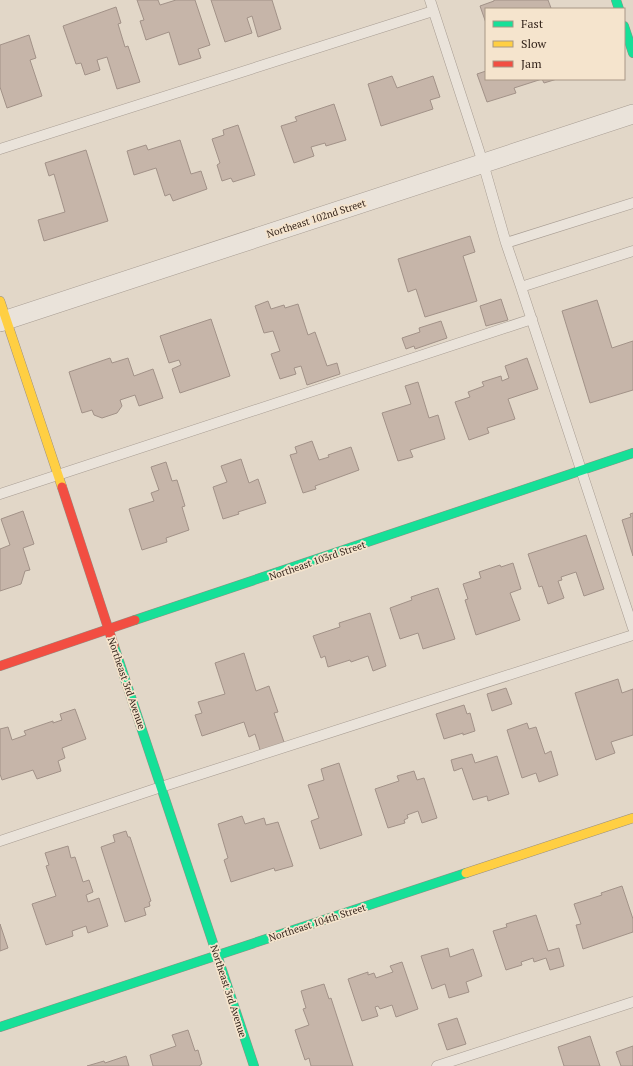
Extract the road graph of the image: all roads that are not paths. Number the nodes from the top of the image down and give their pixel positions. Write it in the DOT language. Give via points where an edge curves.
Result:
graph roads {
  1 [pos="430,0"];
  2 [pos="433,11"];
  3 [pos="625,29"];
  4 [pos="633,53"];
  5 [pos="633,114"];
  6 [pos="0,149"];
  7 [pos="482,163"];
  8 [pos="633,203"];
  9 [pos="506,243"];
  10 [pos="633,251"];
  11 [pos="521,288"];
  12 [pos="0,300"];
  13 [pos="532,319"];
  14 [pos="3,321"];
  15 [pos="633,453"];
  16 [pos="582,471"];
  17 [pos="58,475"];
  18 [pos="0,494"];
  19 [pos="633,628"];
  20 [pos="108,630"];
  21 [pos="633,635"];
  22 [pos="0,666"];
  23 [pos="161,787"];
  24 [pos="633,818"];
  25 [pos="0,841"];
  26 [pos="217,955"];
  27 [pos="633,1002"];
  28 [pos="0,1027"];
  29 [pos="254,1066"];
  30 [pos="437,1066"];
  1 -- 2 [label="lane"];
  2 -- 6 [label="lane"];
  2 -- 7 [label="lane"];
  3 -- 4 [label="street"];
  5 -- 7 [label="street, Northeast 102nd Street"];
  7 -- 9 [label="lane"];
  7 -- 14 [label="street, Northeast 102nd Street"];
  8 -- 9 [label="lane"];
  9 -- 11 [label="lane"];
  10 -- 11 [label="lane"];
  11 -- 13 [label="lane"];
  12 -- 14 [label="street, Northeast 3rd Avenue"];
  13 -- 16 [label="lane"];
  13 -- 17 [label="lane"];
  14 -- 17 [label="street, Northeast 3rd Avenue"];
  15 -- 16 [label="street, Northeast 103rd Street"];
  16 -- 19 [label="lane"];
  16 -- 20 [label="street, Northeast 103rd Street"];
  17 -- 18 [label="lane"];
  17 -- 20 [label="street, Northeast 3rd Avenue"];
  20 -- 22 [label="street, Northeast 103rd Street"];
  20 -- 23 [label="street, Northeast 3rd Avenue"];
  21 -- 23 [label="lane"];
  23 -- 25 [label="lane"];
  23 -- 26 [label="street, Northeast 3rd Avenue"];
  24 -- 26 [label="street, Northeast 104th Street"];
  26 -- 28 [label="street, Northeast 104th Street"];
  26 -- 29 [label="street, Northeast 3rd Avenue"];
  27 -- 30 [label="lane"];
}
